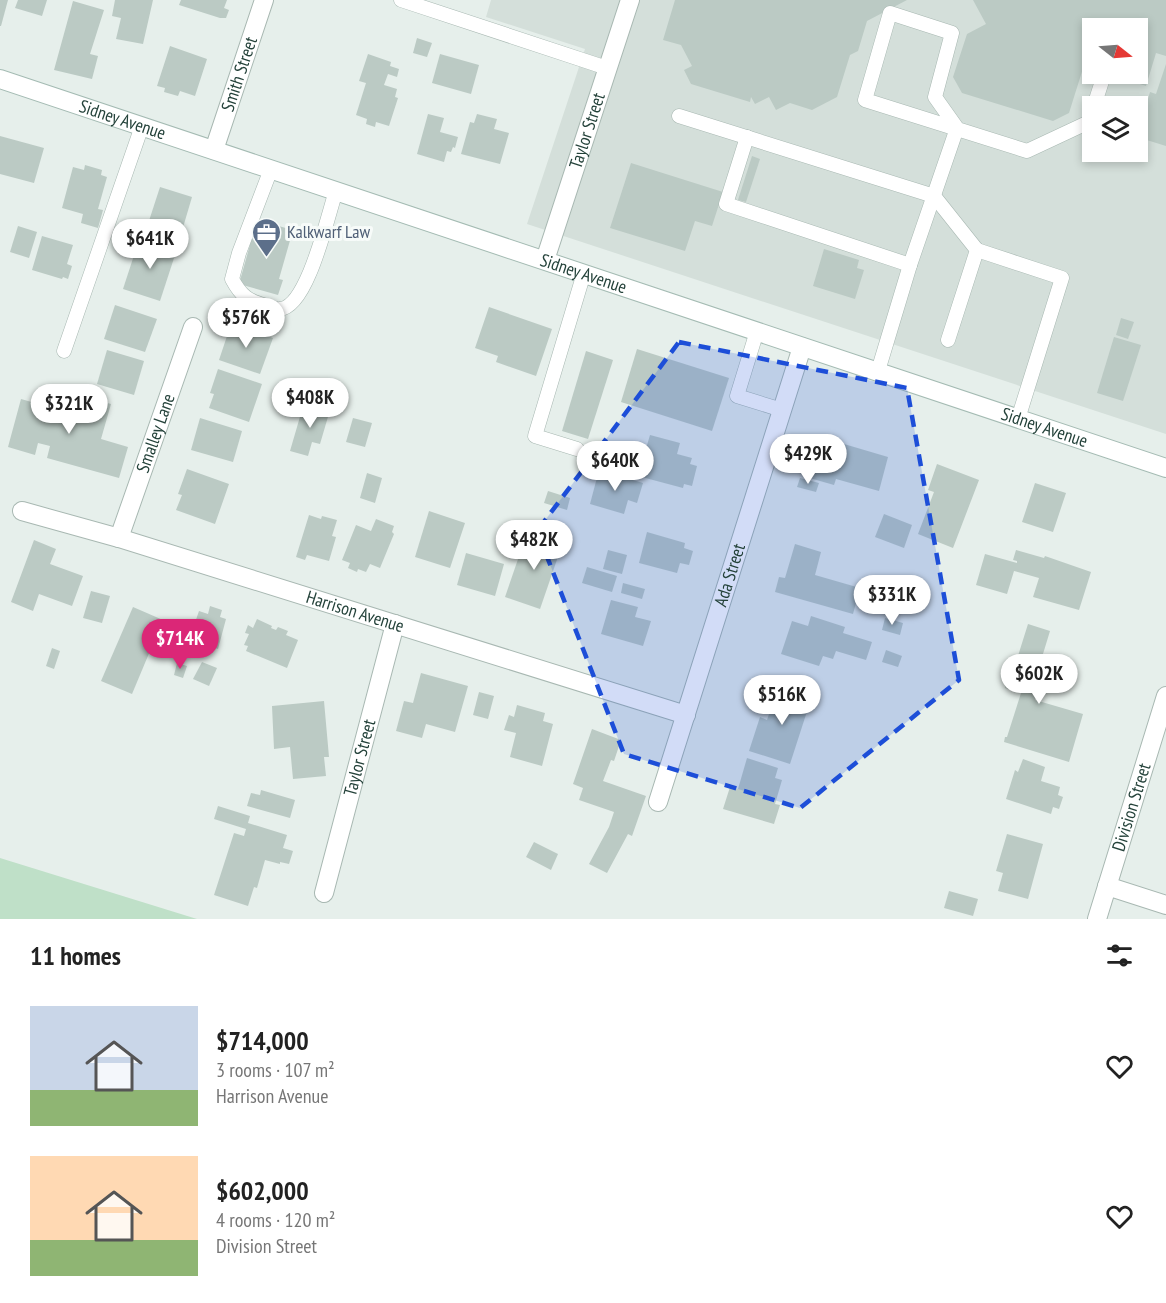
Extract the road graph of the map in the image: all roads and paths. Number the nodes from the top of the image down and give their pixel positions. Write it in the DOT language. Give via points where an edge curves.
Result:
graph roads {
  1 [pos="264,0"];
  2 [pos="401,0"];
  3 [pos="630,0"];
  4 [pos="607,68"];
  5 [pos="0,79"];
  6 [pos="679,116"];
  7 [pos="1082,125"];
  8 [pos="142,126"];
  9 [pos="957,128"];
  10 [pos="747,137"];
  11 [pos="214,150"];
  12 [pos="271,169"];
  13 [pos="336,190"];
  14 [pos="934,196"];
  15 [pos="977,250"];
  16 [pos="545,260"];
  17 [pos="910,265"];
  18 [pos="584,273"];
  19 [pos="193,327"];
  20 [pos="757,332"];
  21 [pos="948,340"];
  22 [pos="802,346"];
  23 [pos="64,351"];
  24 [pos="878,371"];
  25 [pos="782,410"];
  26 [pos="1018,419"];
  27 [pos="577,448"];
  28 [pos="1166,468"];
  29 [pos="22,511"];
  30 [pos="119,538"];
  31 [pos="395,624"];
  32 [pos="1166,696"];
  33 [pos="686,715"];
  34 [pos="658,801"];
  35 [pos="1107,886"];
  36 [pos="324,892"];
  37 [pos="1166,904"];
  38 [pos="1097,919"];
  1 -- 11 [label="street, Smith Street"];
  2 -- 4 [label="lane"];
  3 -- 4 [label="street, Taylor Street"];
  4 -- 16 [label="street, Taylor Street"];
  5 -- 8 [label="street, Sidney Avenue"];
  6 -- 10 [label="lane"];
  7 -- 9 [label="lane" via="1027,151"];
  8 -- 11 [label="street, Sidney Avenue"];
  8 -- 23 [label="lane"];
  9 -- 9 [label="lane" via="935,97 952,33 891,13 865,100"];
  9 -- 14 [label="lane"];
  10 -- 14 [label="lane"];
  10 -- 17 [label="lane" via="726,204"];
  11 -- 12 [label="street, Sidney Avenue"];
  12 -- 13 [label="street, Sidney Avenue"];
  12 -- 13 [label="lane" via="232,279 240,294 256,303 280,309 291,305 303,290"];
  13 -- 16 [label="street, Sidney Avenue"];
  14 -- 15 [label="lane"];
  14 -- 17 [label="lane"];
  15 -- 21 [label="lane"];
  15 -- 26 [label="lane" via="1062,278"];
  16 -- 18 [label="street, Sidney Avenue"];
  17 -- 24 [label="lane"];
  18 -- 20 [label="street, Sidney Avenue"];
  18 -- 27 [label="lane" via="535,436"];
  19 -- 30 [label="street, Smalley Lane"];
  20 -- 22 [label="street, Sidney Avenue"];
  20 -- 25 [label="lane" via="736,396"];
  22 -- 24 [label="street, Sidney Avenue"];
  22 -- 25 [label="street, Ada Street"];
  24 -- 26 [label="street, Sidney Avenue"];
  25 -- 33 [label="street, Ada Street"];
  26 -- 28 [label="street, Sidney Avenue"];
  29 -- 30 [label="street, Harrison Avenue"];
  30 -- 31 [label="street, Harrison Avenue"];
  31 -- 33 [label="street, Harrison Avenue"];
  31 -- 36 [label="street, Taylor Street"];
  32 -- 35 [label="street, Division Street"];
  33 -- 34 [label="street, Ada Street"];
  35 -- 37 [label="street"];
  35 -- 38 [label="street, Division Street"];
}
